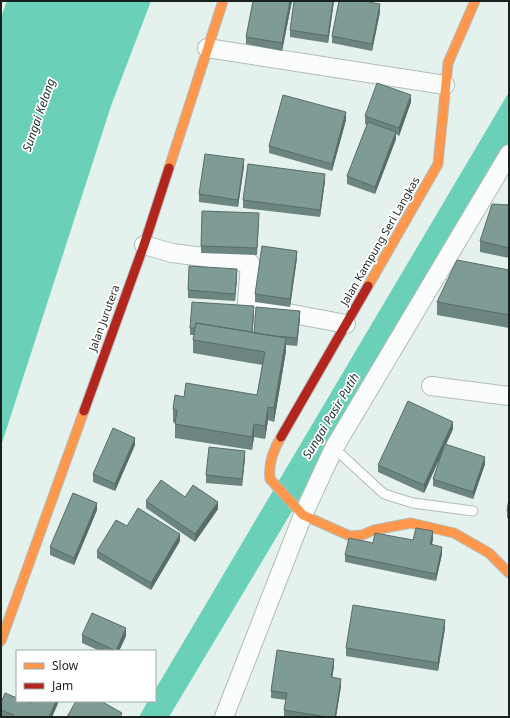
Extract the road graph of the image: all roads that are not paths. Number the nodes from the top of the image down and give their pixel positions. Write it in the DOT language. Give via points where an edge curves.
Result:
graph roads {
  1 [pos="223,1"];
  2 [pos="475,1"];
  3 [pos="207,48"];
  4 [pos="445,85"];
  5 [pos="509,154"];
  6 [pos="144,245"];
  7 [pos="346,324"];
  8 [pos="431,386"];
  9 [pos="509,396"];
  10 [pos="334,448"];
  11 [pos="473,511"];
  12 [pos="302,513"];
  13 [pos="509,573"];
  14 [pos="1,642"];
  15 [pos="224,717"];
  1 -- 3 [label="street, Jalan Jurutera"];
  2 -- 4 [label="street, Jalan Kampung Seri Langkas" via="448,63"];
  3 -- 4 [label="street"];
  3 -- 6 [label="street, Jalan Jurutera"];
  4 -- 7 [label="street, Jalan Kampung Seri Langkas" via="438,164"];
  5 -- 10 [label="street"];
  6 -- 7 [label="street" via="180,254 250,262 247,303 251,306"];
  6 -- 14 [label="street, Jalan Jurutera"];
  7 -- 12 [label="street, Jalan Kampung Seri Langkas" via="273,451 270,479"];
  8 -- 9 [label="street"];
  10 -- 11 [label="lane" via="384,494 413,503"];
  10 -- 12 [label="street"];
  12 -- 13 [label="street" via="350,536 411,523 454,533 489,553"];
  12 -- 15 [label="street"];
}
